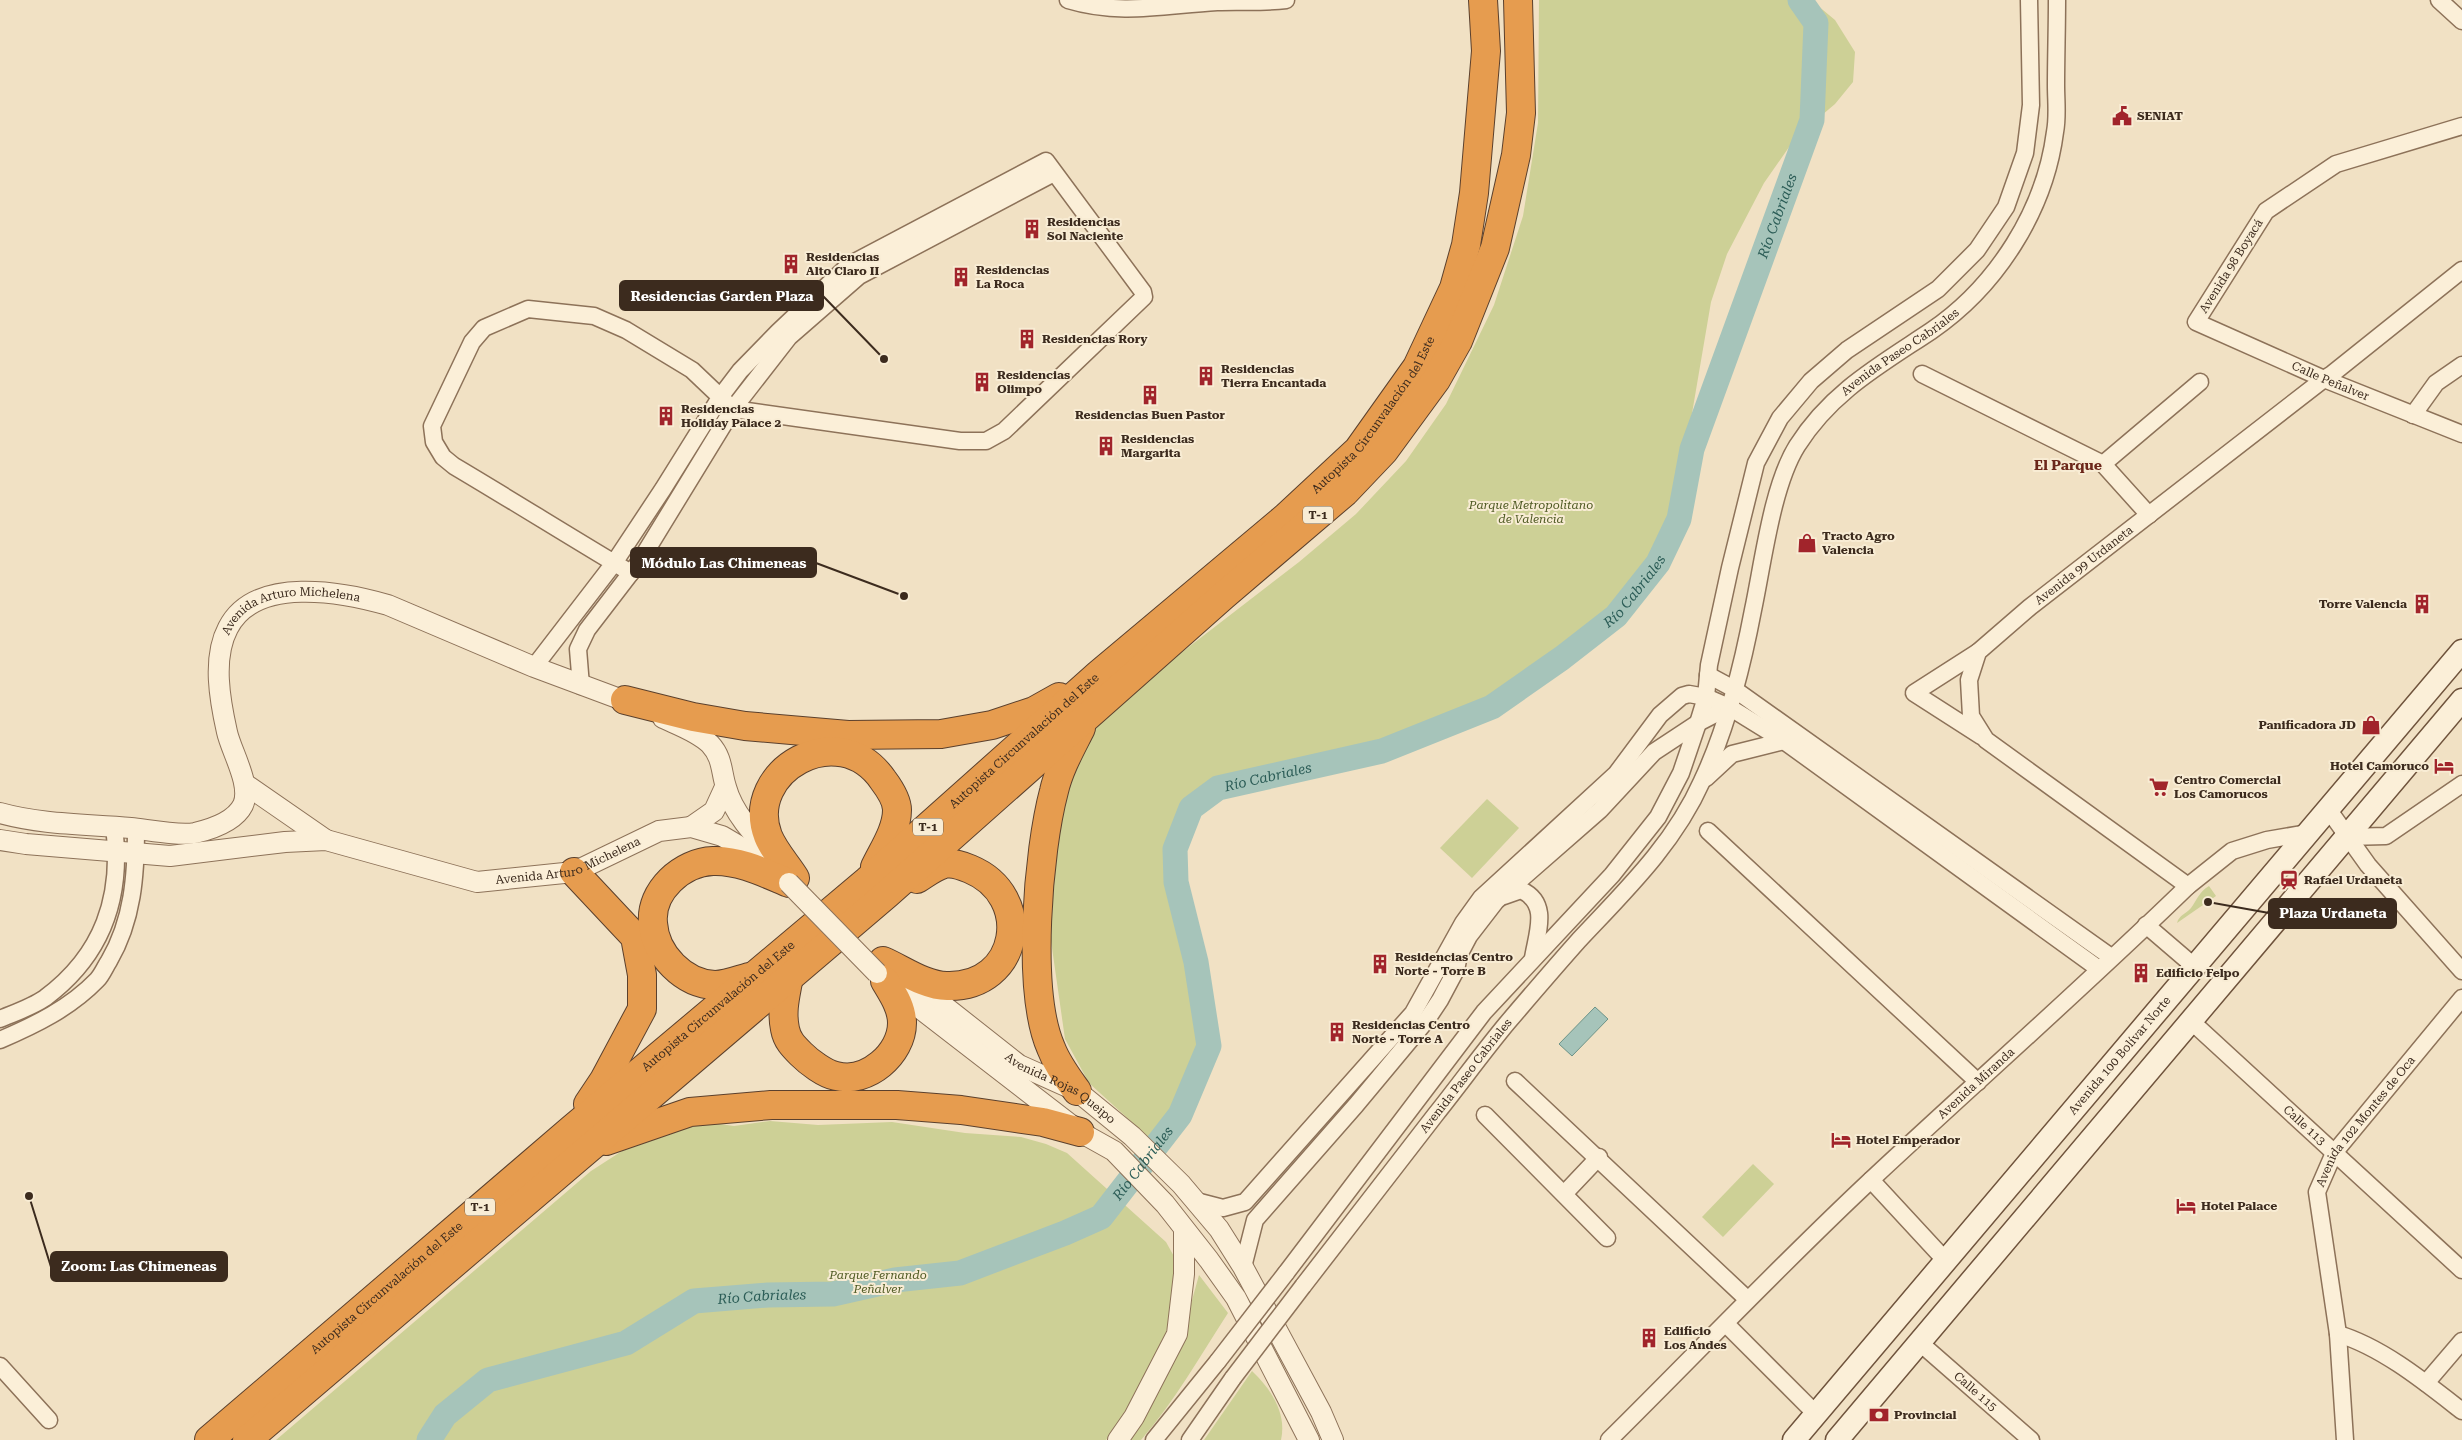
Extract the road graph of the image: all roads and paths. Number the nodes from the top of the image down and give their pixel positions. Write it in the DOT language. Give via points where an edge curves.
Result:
graph roads {
  1 [pos="1068,0"];
  2 [pos="1286,0"];
  3 [pos="1483,0"];
  4 [pos="1518,0"];
  5 [pos="2029,0"];
  6 [pos="2057,0"];
  7 [pos="2439,0"];
  8 [pos="2462,21"];
  9 [pos="2462,126"];
  10 [pos="1050,167"];
  11 [pos="2462,270"];
  12 [pos="2200,326"];
  13 [pos="2462,365"];
  14 [pos="1922,374"];
  15 [pos="2324,379"];
  16 [pos="2200,382"];
  17 [pos="720,396"];
  18 [pos="733,408"];
  19 [pos="2413,415"];
  20 [pos="2462,434"];
  21 [pos="2103,464"];
  22 [pos="2149,515"];
  23 [pos="614,563"];
  24 [pos="631,573"];
  25 [pos="2462,651"];
  26 [pos="1978,652"];
  27 [pos="534,667"];
  28 [pos="1099,674"];
  29 [pos="1708,675"];
  30 [pos="582,686"];
  31 [pos="1734,689"];
  32 [pos="1706,697"];
  33 [pos="625,700"];
  34 [pos="2462,700"];
  35 [pos="1729,707"];
  36 [pos="1088,715"];
  37 [pos="1698,723"];
  38 [pos="1986,740"];
  39 [pos="1784,741"];
  40 [pos="1702,781"];
  41 [pos="245,784"];
  42 [pos="2462,784"];
  43 [pos="726,787"];
  44 [pos="2328,809"];
  45 [pos="0,814"];
  46 [pos="114,826"];
  47 [pos="691,827"];
  48 [pos="136,828"];
  49 [pos="1708,831"];
  50 [pos="2308,833"];
  51 [pos="2346,837"];
  52 [pos="0,840"];
  53 [pos="326,840"];
  54 [pos="127,852"];
  55 [pos="574,872"];
  56 [pos="792,880"];
  57 [pos="2188,886"];
  58 [pos="877,888"];
  59 [pos="1496,900"];
  60 [pos="2146,925"];
  61 [pos="1533,958"];
  62 [pos="2111,958"];
  63 [pos="2195,967"];
  64 [pos="2099,969"];
  65 [pos="881,971"];
  66 [pos="2462,971"];
  67 [pos="753,976"];
  68 [pos="789,976"];
  69 [pos="2462,998"];
  70 [pos="0,1020"];
  71 [pos="2190,1021"];
  72 [pos="0,1040"];
  73 [pos="1516,1081"];
  74 [pos="1978,1082"];
  75 [pos="1077,1091"];
  76 [pos="1485,1115"];
  77 [pos="1080,1132"];
  78 [pos="580,1138"];
  79 [pos="2334,1153"];
  80 [pos="1599,1157"];
  81 [pos="1871,1180"];
  82 [pos="1564,1194"];
  83 [pos="1196,1201"];
  84 [pos="1184,1229"];
  85 [pos="1607,1238"];
  86 [pos="1945,1260"];
  87 [pos="1243,1267"];
  88 [pos="2462,1270"];
  89 [pos="1748,1299"];
  90 [pos="1726,1324"];
  91 [pos="2338,1334"];
  92 [pos="2462,1341"];
  93 [pos="1919,1342"];
  94 [pos="0,1366"];
  95 [pos="2426,1383"];
  96 [pos="1295,1411"];
  97 [pos="2462,1411"];
  98 [pos="1816,1414"];
  99 [pos="49,1420"];
  100 [pos="210,1440"];
  101 [pos="246,1440"];
  102 [pos="1118,1440"];
  103 [pos="1154,1440"];
  104 [pos="1190,1440"];
  105 [pos="1291,1440"];
  106 [pos="1309,1440"];
  107 [pos="1333,1440"];
  108 [pos="1609,1440"];
  109 [pos="1794,1440"];
  110 [pos="1837,1440"];
  111 [pos="2031,1440"];
  112 [pos="2345,1440"];
  1 -- 2 [label="street" via="1120,10"];
  3 -- 28 [label="highway, Autopista Circunvalación del Este / T-1" via="1485,64 1474,193 1466,245 1454,288 1417,367 1358,450 1228,567"];
  4 -- 36 [label="highway, Autopista Circunvalación del Este / T-1" via="1522,113 1507,200 1495,248 1478,293 1458,341 1436,380 1384,451 1345,492"];
  5 -- 29 [label="street, Avenida Paseo Cabriales" via="2031,105 2025,152 2006,207 1978,250 1938,290 1847,350 1811,381 1780,418 1756,463"];
  6 -- 31 [label="street, Avenida Paseo Cabriales" via="2056,127 2049,171 2032,213 2005,256 1960,308 1838,394 1794,450 1764,549 1745,651"];
  7 -- 8 [label="street"];
  9 -- 12 [label="street, Avenida 98 Boyacá" via="2336,164 2266,211 2196,321"];
  10 -- 17 [label="street" via="850,266 778,332"];
  10 -- 18 [label="street" via="859,276 789,337"];
  10 -- 18 [label="street" via="1144,297 1004,432 986,441 960,441"];
  11 -- 15 [label="street, Avenida 99 Urdaneta"];
  12 -- 15 [label="street, Calle Peñalver"];
  13 -- 19 [label="street" via="2436,383"];
  14 -- 21 [label="street"];
  15 -- 19 [label="street, Calle Peñalver"];
  15 -- 22 [label="street, Avenida 99 Urdaneta"];
  16 -- 21 [label="street"];
  17 -- 18 [label="street"];
  17 -- 23 [label="street"];
  17 -- 23 [label="street" via="692,370 626,330 594,316 528,310 484,328 472,342 432,426 434,442 443,457"];
  18 -- 24 [label="street"];
  19 -- 20 [label="street, Calle Peñalver"];
  21 -- 22 [label="street"];
  22 -- 26 [label="street, Avenida 99 Urdaneta" via="2030,607"];
  23 -- 24 [label="street"];
  23 -- 27 [label="street"];
  24 -- 30 [label="street" via="587,630 578,649"];
  25 -- 44 [label="main road, Avenida 100 Bolívar Norte"];
  26 -- 38 [label="street" via="1969,680 1971,716"];
  26 -- 38 [label="street, Avenida 99 Urdaneta" via="1914,693"];
  27 -- 30 [label="street, Avenida Arturo Michelena"];
  27 -- 41 [label="street, Avenida Arturo Michelena" via="411,614 363,598 293,590 263,598 243,610 228,627 221,653 219,693 227,734"];
  28 -- 33 [label="highway" via="1034,711 992,725 941,734 848,735 745,726"];
  28 -- 58 [label="highway, Autopista Circunvalación del Este / T-1"];
  29 -- 31 [label="street"];
  29 -- 32 [label="street, Avenida Paseo Cabriales"];
  30 -- 33 [label="street, Avenida Arturo Michelena"];
  31 -- 35 [label="street, Avenida Paseo Cabriales"];
  31 -- 62 [label="street"];
  32 -- 35 [label="street"];
  32 -- 37 [label="street, Avenida Paseo Cabriales"];
  32 -- 83 [label="street" via="1682,696 1660,715 1616,774 1480,898 1413,1013 1245,1202 1223,1208"];
  33 -- 43 [label="street, Avenida Arturo Michelena" via="706,741 725,773"];
  34 -- 51 [label="main road"];
  35 -- 37 [label="street"];
  35 -- 39 [label="street"];
  35 -- 40 [label="street, Avenida Paseo Cabriales"];
  36 -- 58 [label="highway, Autopista Circunvalación del Este / T-1"];
  36 -- 75 [label="highway" via="1054,789 1043,842 1037,938 1038,977 1050,1047"];
  37 -- 59 [label="street" via="1654,752 1600,810"];
  37 -- 61 [label="street, Avenida Paseo Cabriales" via="1681,773 1658,817 1612,875"];
  38 -- 57 [label="street"];
  39 -- 40 [label="street" via="1732,754"];
  39 -- 64 [label="street"];
  40 -- 104 [label="street, Avenida Paseo Cabriales, bridge" via="1674,833 1641,876 1505,1026 1232,1378"];
  41 -- 48 [label="street" via="243,804 224,824 194,833"];
  41 -- 53 [label="street"];
  42 -- 51 [label="street" via="2386,836"];
  43 -- 47 [label="street" via="714,811"];
  43 -- 56 [label="street, Avenida Rojas Queipo" via="736,810 752,833"];
  44 -- 50 [label="main road, Avenida 100 Bolívar Norte"];
  44 -- 51 [label="street"];
  45 -- 46 [label="street" via="33,822"];
  46 -- 48 [label="street"];
  46 -- 54 [label="street"];
  47 -- 55 [label="street, Avenida Arturo Michelena" via="659,831"];
  47 -- 56 [label="street, Avenida Rojas Queipo" via="722,836"];
  48 -- 54 [label="street"];
  49 -- 74 [label="street"];
  50 -- 57 [label="street, Avenida Miranda" via="2267,840 2232,851"];
  50 -- 63 [label="main road, Avenida 100 Bolívar Norte"];
  51 -- 66 [label="street"];
  51 -- 71 [label="main road"];
  52 -- 54 [label="street, Avenida Arturo Michelena"];
  53 -- 54 [label="street, Avenida Arturo Michelena" via="170,856"];
  53 -- 55 [label="street, Avenida Arturo Michelena" via="477,882"];
  54 -- 70 [label="street" via="100,934 80,968 44,999"];
  54 -- 72 [label="street" via="130,914 98,979 70,1004"];
  55 -- 78 [label="highway" via="635,937 642,975 642,1009 604,1080"];
  56 -- 58 [label="highway" via="768,837 765,820 769,791 789,766 806,756 839,750 853,753 880,775 891,791 897,810"];
  56 -- 65 [label="street, Avenida Rojas Queipo"];
  56 -- 67 [label="highway" via="750,867 712,861 696,863 680,871 656,902 653,922 656,940 681,973 694,981 716,985"];
  57 -- 60 [label="street, Avenida Miranda"];
  58 -- 65 [label="highway" via="944,864 961,865 994,883 1010,910 1012,932 1001,961 992,974 978,982 945,986"];
  58 -- 67 [label="highway, Autopista Circunvalación del Este / T-1"];
  58 -- 68 [label="highway, Autopista Circunvalación del Este / T-1"];
  59 -- 61 [label="street" via="1521,890 1538,904 1540,918"];
  59 -- 87 [label="street" via="1469,936 1459,955 1456,970 1426,1021 1255,1220"];
  60 -- 62 [label="street, Avenida Miranda"];
  60 -- 63 [label="street"];
  61 -- 103 [label="street, Avenida Paseo Cabriales, bridge" via="1484,1012 1286,1273"];
  62 -- 64 [label="street, Avenida Miranda"];
  63 -- 86 [label="main road, Avenida 100 Bolívar Norte"];
  64 -- 74 [label="street, Avenida Miranda"];
  65 -- 68 [label="highway" via="897,1002 902,1022 900,1037 880,1065 856,1076 836,1076 805,1059 790,1042 782,1010"];
  65 -- 75 [label="street, Avenida Rojas Queipo" via="939,1000 1019,1065"];
  65 -- 77 [label="street, Avenida Rojas Queipo"];
  67 -- 78 [label="highway, Autopista Circunvalación del Este / T-1"];
  68 -- 78 [label="highway, Autopista Circunvalación del Este / T-1"];
  69 -- 79 [label="street, Avenida 102 Montes de Oca"];
  71 -- 79 [label="street, Calle 113"];
  71 -- 93 [label="main road"];
  73 -- 80 [label="street"];
  74 -- 81 [label="street, Avenida Miranda"];
  75 -- 83 [label="street, Avenida Rojas Queipo" via="1132,1136"];
  76 -- 82 [label="street"];
  77 -- 78 [label="highway" via="1043,1122 961,1110 897,1105 771,1105 690,1112"];
  77 -- 84 [label="street, Avenida Rojas Queipo" via="1114,1151 1165,1204"];
  78 -- 100 [label="highway, Autopista Circunvalación del Este / T-1"];
  78 -- 101 [label="highway, Autopista Circunvalación del Este / T-1"];
  79 -- 88 [label="street, Calle 113"];
  79 -- 91 [label="street, Avenida 102 Montes de Oca" via="2318,1192"];
  80 -- 82 [label="street"];
  80 -- 89 [label="street"];
  81 -- 86 [label="street"];
  81 -- 89 [label="street, Avenida Miranda"];
  82 -- 85 [label="street"];
  83 -- 87 [label="street, Avenida Rojas Queipo"];
  84 -- 96 [label="street, Avenida Rojas Queipo" via="1236,1298"];
  84 -- 102 [label="street" via="1184,1274 1177,1334 1134,1417"];
  86 -- 98 [label="main road, Avenida 100 Bolívar Norte"];
  87 -- 107 [label="street, Avenida Rojas Queipo"];
  89 -- 90 [label="street, Avenida Miranda"];
  90 -- 98 [label="street"];
  90 -- 108 [label="street, Avenida Miranda"];
  91 -- 95 [label="street" via="2358,1340"];
  91 -- 112 [label="street, Avenida 102 Montes de Oca"];
  92 -- 95 [label="street"];
  93 -- 110 [label="main road"];
  93 -- 111 [label="street, Calle 115"];
  94 -- 99 [label="street"];
  95 -- 97 [label="street"];
  96 -- 105 [label="street"];
  96 -- 106 [label="street, Avenida Rojas Queipo"];
  98 -- 109 [label="main road, Avenida 100 Bolívar Norte"];
}
